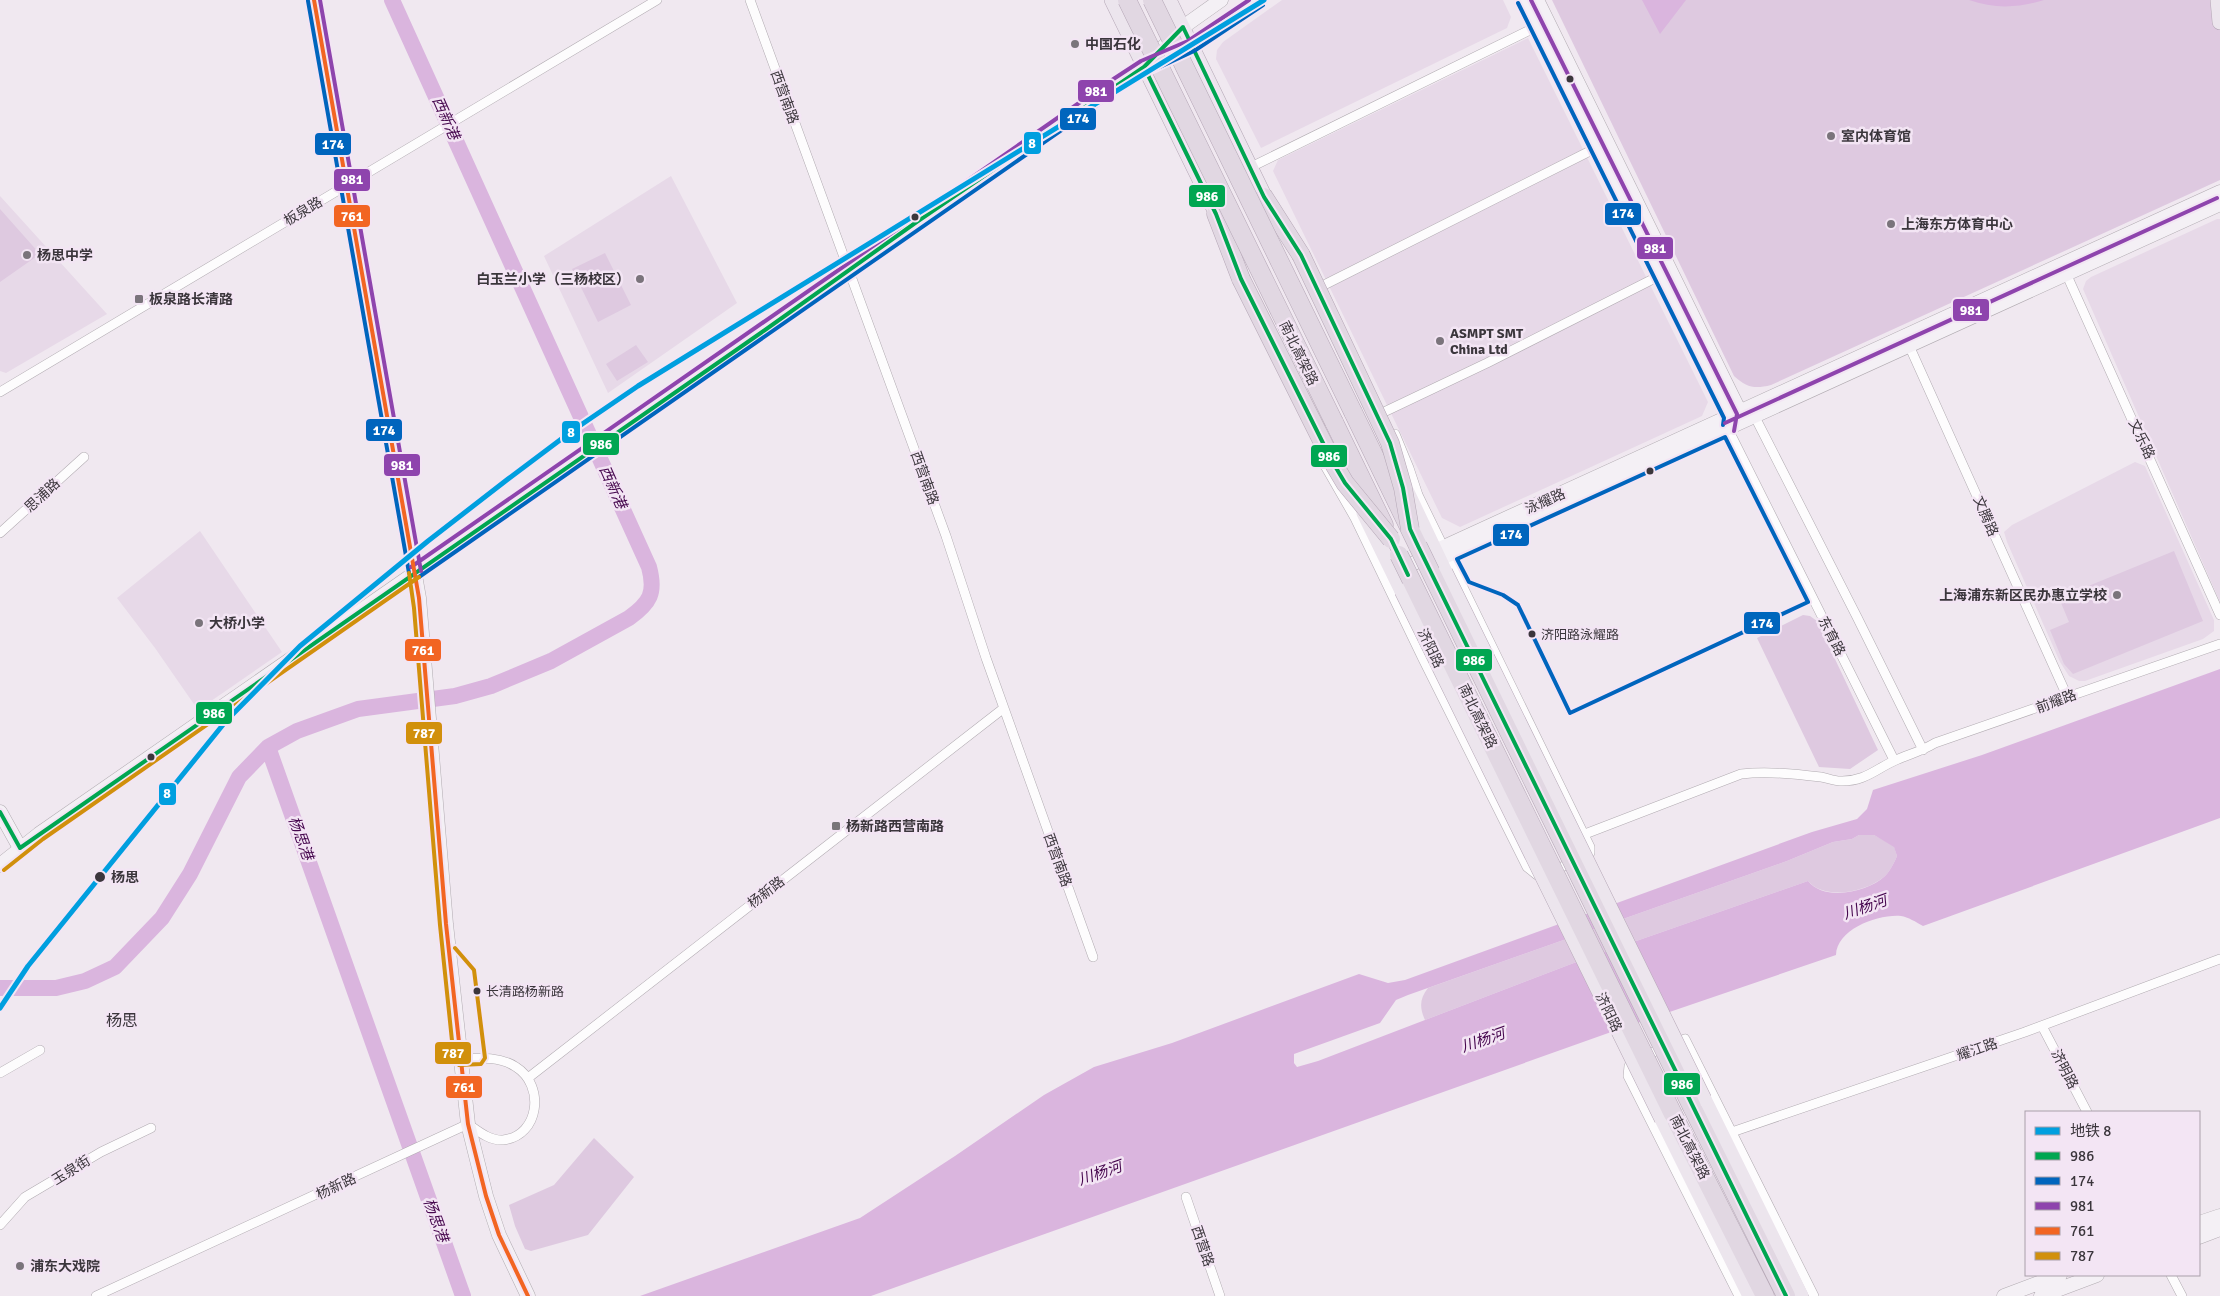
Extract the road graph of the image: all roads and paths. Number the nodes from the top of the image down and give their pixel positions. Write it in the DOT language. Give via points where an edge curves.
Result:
graph roads {
  1 [pos="314,0"];
  2 [pos="657,0"];
  3 [pos="750,0"];
  4 [pos="1112,0"];
  5 [pos="1127,0"];
  6 [pos="1152,0"];
  7 [pos="1169,0"];
  8 [pos="1221,0"];
  9 [pos="1260,0"];
  10 [pos="1524,0"];
  11 [pos="1537,0"];
  12 [pos="2218,0"];
  13 [pos="2220,22"];
  14 [pos="1542,23"];
  15 [pos="1182,27"];
  16 [pos="1191,46"];
  17 [pos="1144,67"];
  18 [pos="1602,144"];
  19 [pos="1249,168"];
  20 [pos="347,185"];
  21 [pos="2220,192"];
  22 [pos="1264,197"];
  23 [pos="2220,204"];
  24 [pos="1216,214"];
  25 [pos="2064,269"];
  26 [pos="849,270"];
  27 [pos="1666,272"];
  28 [pos="1324,285"];
  29 [pos="1907,341"];
  30 [pos="0,392"];
  31 [pos="1384,412"];
  32 [pos="1754,417"];
  33 [pos="1733,419"];
  34 [pos="84,457"];
  35 [pos="1410,528"];
  36 [pos="0,533"];
  37 [pos="1391,539"];
  38 [pos="1442,557"];
  39 [pos="415,572"];
  40 [pos="1395,575"];
  41 [pos="2220,615"];
  42 [pos="2220,644"];
  43 [pos="2067,696"];
  44 [pos="1004,708"];
  45 [pos="1922,750"];
  46 [pos="1894,760"];
  47 [pos="0,812"];
  48 [pos="1585,834"];
  49 [pos="20,848"];
  50 [pos="0,865"];
  51 [pos="1093,957"];
  52 [pos="2220,959"];
  53 [pos="2042,1026"];
  54 [pos="40,1050"];
  55 [pos="460,1059"];
  56 [pos="0,1073"];
  57 [pos="528,1078"];
  58 [pos="2086,1111"];
  59 [pos="468,1124"];
  60 [pos="151,1128"];
  61 [pos="1732,1132"];
  62 [pos="1186,1197"];
  63 [pos="2220,1216"];
  64 [pos="2200,1223"];
  65 [pos="0,1225"];
  66 [pos="2220,1229"];
  67 [pos="2200,1237"];
  68 [pos="2057,1276"];
  69 [pos="2094,1276"];
  70 [pos="2172,1276"];
  71 [pos="96,1296"];
  72 [pos="528,1296"];
  73 [pos="1220,1296"];
  74 [pos="1739,1296"];
  75 [pos="1750,1296"];
  76 [pos="1765,1296"];
  77 [pos="1786,1296"];
  78 [pos="1801,1296"];
  79 [pos="1814,1296"];
  80 [pos="2004,1296"];
  81 [pos="2041,1296"];
  82 [pos="2182,1296"];
  1 -- 20 [label="street"];
  2 -- 20 [label="street, 板泉路"];
  3 -- 26 [label="street, 西营南路"];
  4 -- 17 [label="main road, 济阳路"];
  5 -- 37 [label="highway, 南北高架路, bridge"];
  6 -- 35 [label="highway, 南北高架路, bridge"];
  7 -- 15 [label="main road"];
  8 -- 15 [label="street"];
  9 -- 16 [label="street"];
  10 -- 14 [label="street, 东育路"];
  11 -- 14 [label="street, 东育路"];
  12 -- 13 [label="main road"];
  14 -- 18 [label="street, 东育路"];
  14 -- 19 [label="street"];
  15 -- 16 [label="main road"];
  15 -- 17 [label="street"];
  16 -- 17 [label="street"];
  16 -- 19 [label="main road"];
  17 -- 24 [label="main road, 济阳路"];
  17 -- 26 [label="street"];
  18 -- 27 [label="street, 东育路"];
  18 -- 28 [label="street"];
  19 -- 22 [label="main road"];
  20 -- 30 [label="street, 板泉路"];
  20 -- 39 [label="street"];
  21 -- 25 [label="street, 泳耀路"];
  22 -- 28 [label="street" via="1301,239"];
  22 -- 35 [label="highway, bridge" via="1301,255 1390,443"];
  22 -- 38 [label="main road"];
  23 -- 25 [label="street, 泳耀路"];
  24 -- 37 [label="highway, bridge" via="1241,279 1332,461 1344,483"];
  24 -- 40 [label="main road, 济阳路"];
  24 -- 48 [label="street" via="1234,283 1325,467 1355,518 1527,867 1537,876 1544,875 1586,856 1590,847"];
  25 -- 29 [label="street, 泳耀路"];
  25 -- 41 [label="street, 文乐路"];
  26 -- 39 [label="street"];
  26 -- 44 [label="street, 西营南路" via="946,536"];
  27 -- 31 [label="street"];
  27 -- 33 [label="street, 东育路"];
  28 -- 31 [label="street"];
  29 -- 32 [label="street, 泳耀路"];
  29 -- 33 [label="street, 泳耀路"];
  29 -- 43 [label="street, 文腾路"];
  31 -- 38 [label="street" via="1403,452"];
  32 -- 33 [label="street"];
  32 -- 33 [label="street, 泳耀路"];
  32 -- 45 [label="street"];
  33 -- 38 [label="street, 泳耀路"];
  33 -- 46 [label="street, 东育路"];
  34 -- 36 [label="street, 思浦路"];
  35 -- 77 [label="highway, 南北高架路, bridge"];
  37 -- 76 [label="highway, 南北高架路, bridge"];
  38 -- 40 [label="street, 泳耀路"];
  38 -- 48 [label="street"];
  38 -- 78 [label="main road, bridge"];
  39 -- 49 [label="street"];
  39 -- 55 [label="street"];
  40 -- 75 [label="main road, 济阳路, bridge"];
  42 -- 43 [label="street, 前耀路"];
  43 -- 45 [label="street, 前耀路"];
  44 -- 51 [label="street, 西营南路"];
  44 -- 57 [label="street, 杨新路"];
  45 -- 46 [label="street, 前耀路"];
  46 -- 48 [label="street, 前耀路" via="1875,773 1840,781 1760,772 1741,774"];
  47 -- 49 [label="street"];
  49 -- 50 [label="street"];
  52 -- 53 [label="street, 耀江路"];
  53 -- 58 [label="street, 济明路"];
  53 -- 61 [label="street, 耀江路"];
  54 -- 56 [label="street"];
  55 -- 57 [label="street" via="504,1061"];
  55 -- 59 [label="street"];
  57 -- 59 [label="street" via="536,1105 532,1119 514,1137 489,1138"];
  59 -- 71 [label="street, 杨新路"];
  59 -- 72 [label="street" via="479,1173 499,1234"];
  60 -- 65 [label="street, 玉泉街" via="101,1152 25,1198"];
  61 -- 74 [label="street" via="1685,1039 1636,1059 1629,1066 1628,1076"];
  61 -- 79 [label="street"];
  62 -- 73 [label="street, 西营路"];
  63 -- 64 [label="street"];
  66 -- 67 [label="street"];
  68 -- 80 [label="street"];
  69 -- 81 [label="street"];
  70 -- 82 [label="street"];
}
